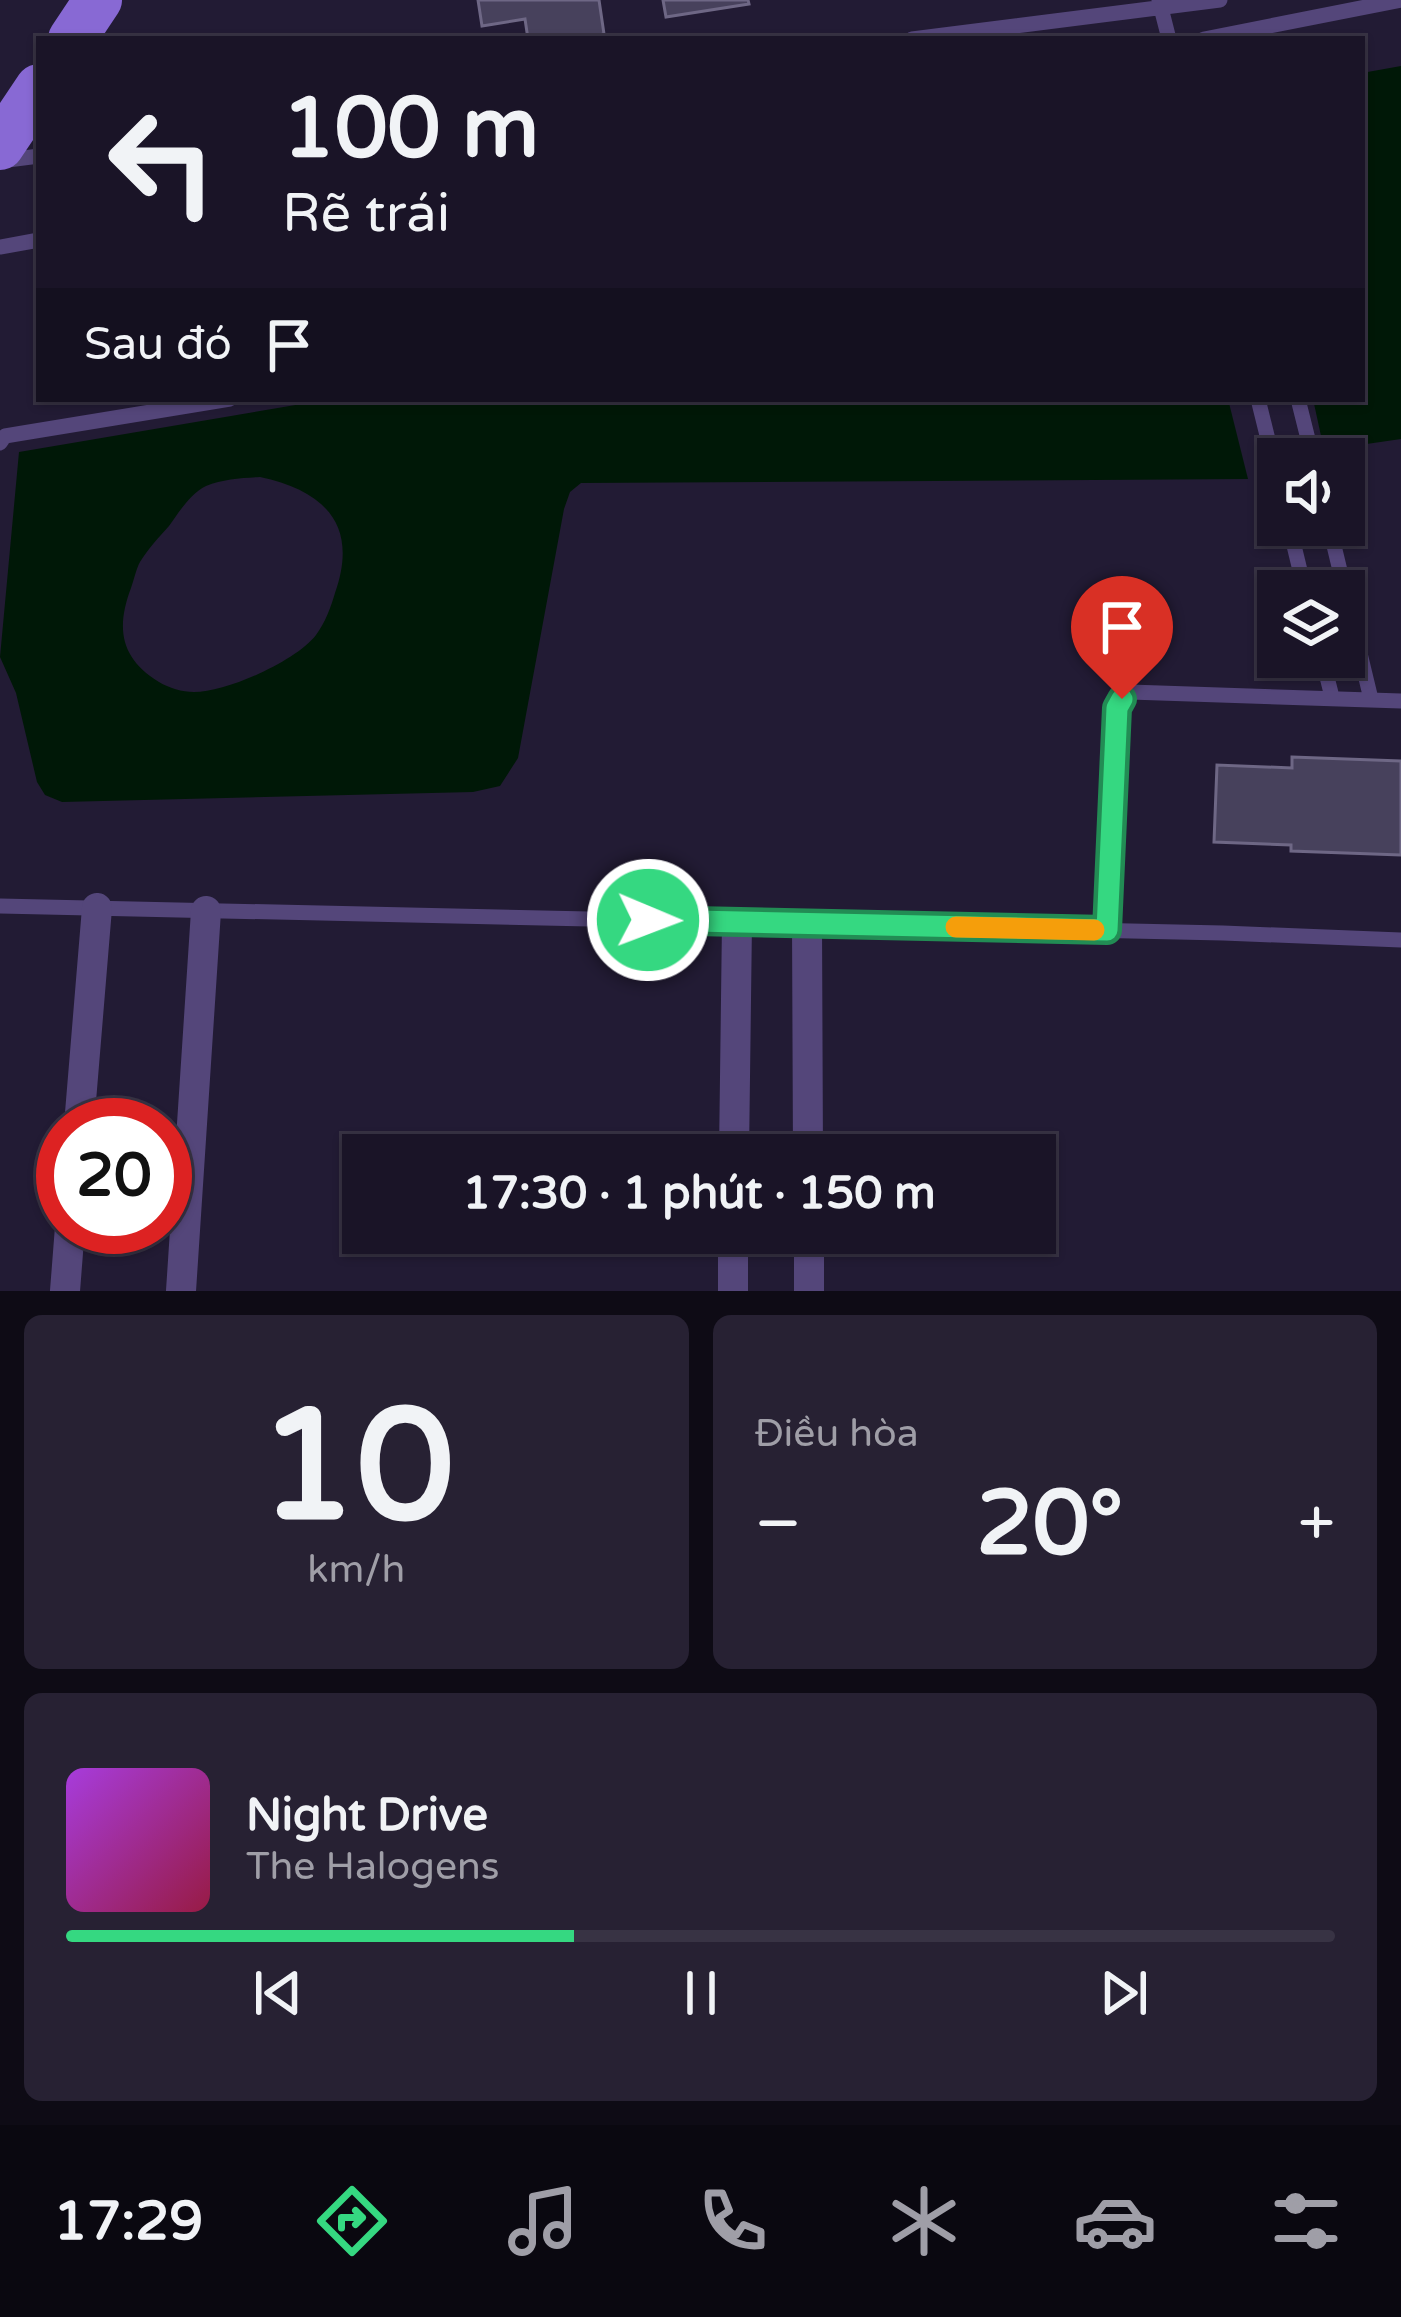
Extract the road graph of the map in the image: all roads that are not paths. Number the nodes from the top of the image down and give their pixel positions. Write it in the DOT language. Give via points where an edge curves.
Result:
graph roads {
  1 [pos="98,0"];
  2 [pos="1220,0"];
  3 [pos="1401,0"];
  4 [pos="1201,2"];
  5 [pos="1160,3"];
  6 [pos="74,36"];
  7 [pos="933,36"];
  8 [pos="1167,36"];
  9 [pos="1208,36"];
  10 [pos="1218,36"];
  11 [pos="36,92"];
  12 [pos="0,146"];
  13 [pos="36,156"];
  14 [pos="0,161"];
  15 [pos="36,241"];
  16 [pos="0,247"];
  17 [pos="212,402"];
  18 [pos="1259,402"];
  19 [pos="1299,402"];
  20 [pos="1268,438"];
  21 [pos="1308,438"];
  22 [pos="0,443"];
  23 [pos="1334,546"];
  24 [pos="1327,678"];
  25 [pos="1332,697"];
  26 [pos="1371,699"];
  27 [pos="1401,701"];
  28 [pos="0,906"];
  29 [pos="98,908"];
  30 [pos="206,911"];
  31 [pos="737,922"];
  32 [pos="807,924"];
  33 [pos="1107,930"];
  34 [pos="1401,940"];
  35 [pos="81,1098"];
  36 [pos="734,1134"];
  37 [pos="808,1134"];
  38 [pos="68,1254"];
  39 [pos="733,1254"];
  40 [pos="809,1254"];
  41 [pos="65,1291"];
  42 [pos="181,1291"];
  43 [pos="733,1291"];
  44 [pos="809,1291"];
  1 -- 6 [label="main road"];
  2 -- 4 [label="lane"];
  3 -- 10 [label="lane"];
  4 -- 5 [label="lane"];
  4 -- 9 [label="lane"];
  5 -- 7 [label="lane"];
  5 -- 8 [label="lane"];
  11 -- 12 [label="main road"];
  13 -- 14 [label="lane"];
  15 -- 16 [label="lane"];
  17 -- 22 [label="lane" via="4,436"];
  18 -- 20 [label="lane"];
  19 -- 21 [label="lane"];
  23 -- 26 [label="lane"];
  24 -- 25 [label="lane"];
  25 -- 26 [label="lane"];
  25 -- 33 [label="lane" via="1130,692 1122,699"];
  26 -- 27 [label="lane"];
  28 -- 29 [label="lane"];
  29 -- 30 [label="lane"];
  29 -- 35 [label="street"];
  30 -- 31 [label="lane"];
  30 -- 42 [label="street"];
  31 -- 32 [label="lane"];
  31 -- 36 [label="street"];
  32 -- 33 [label="lane"];
  32 -- 37 [label="street"];
  33 -- 34 [label="lane"];
  38 -- 41 [label="street"];
  39 -- 43 [label="street"];
  40 -- 44 [label="street"];
}
